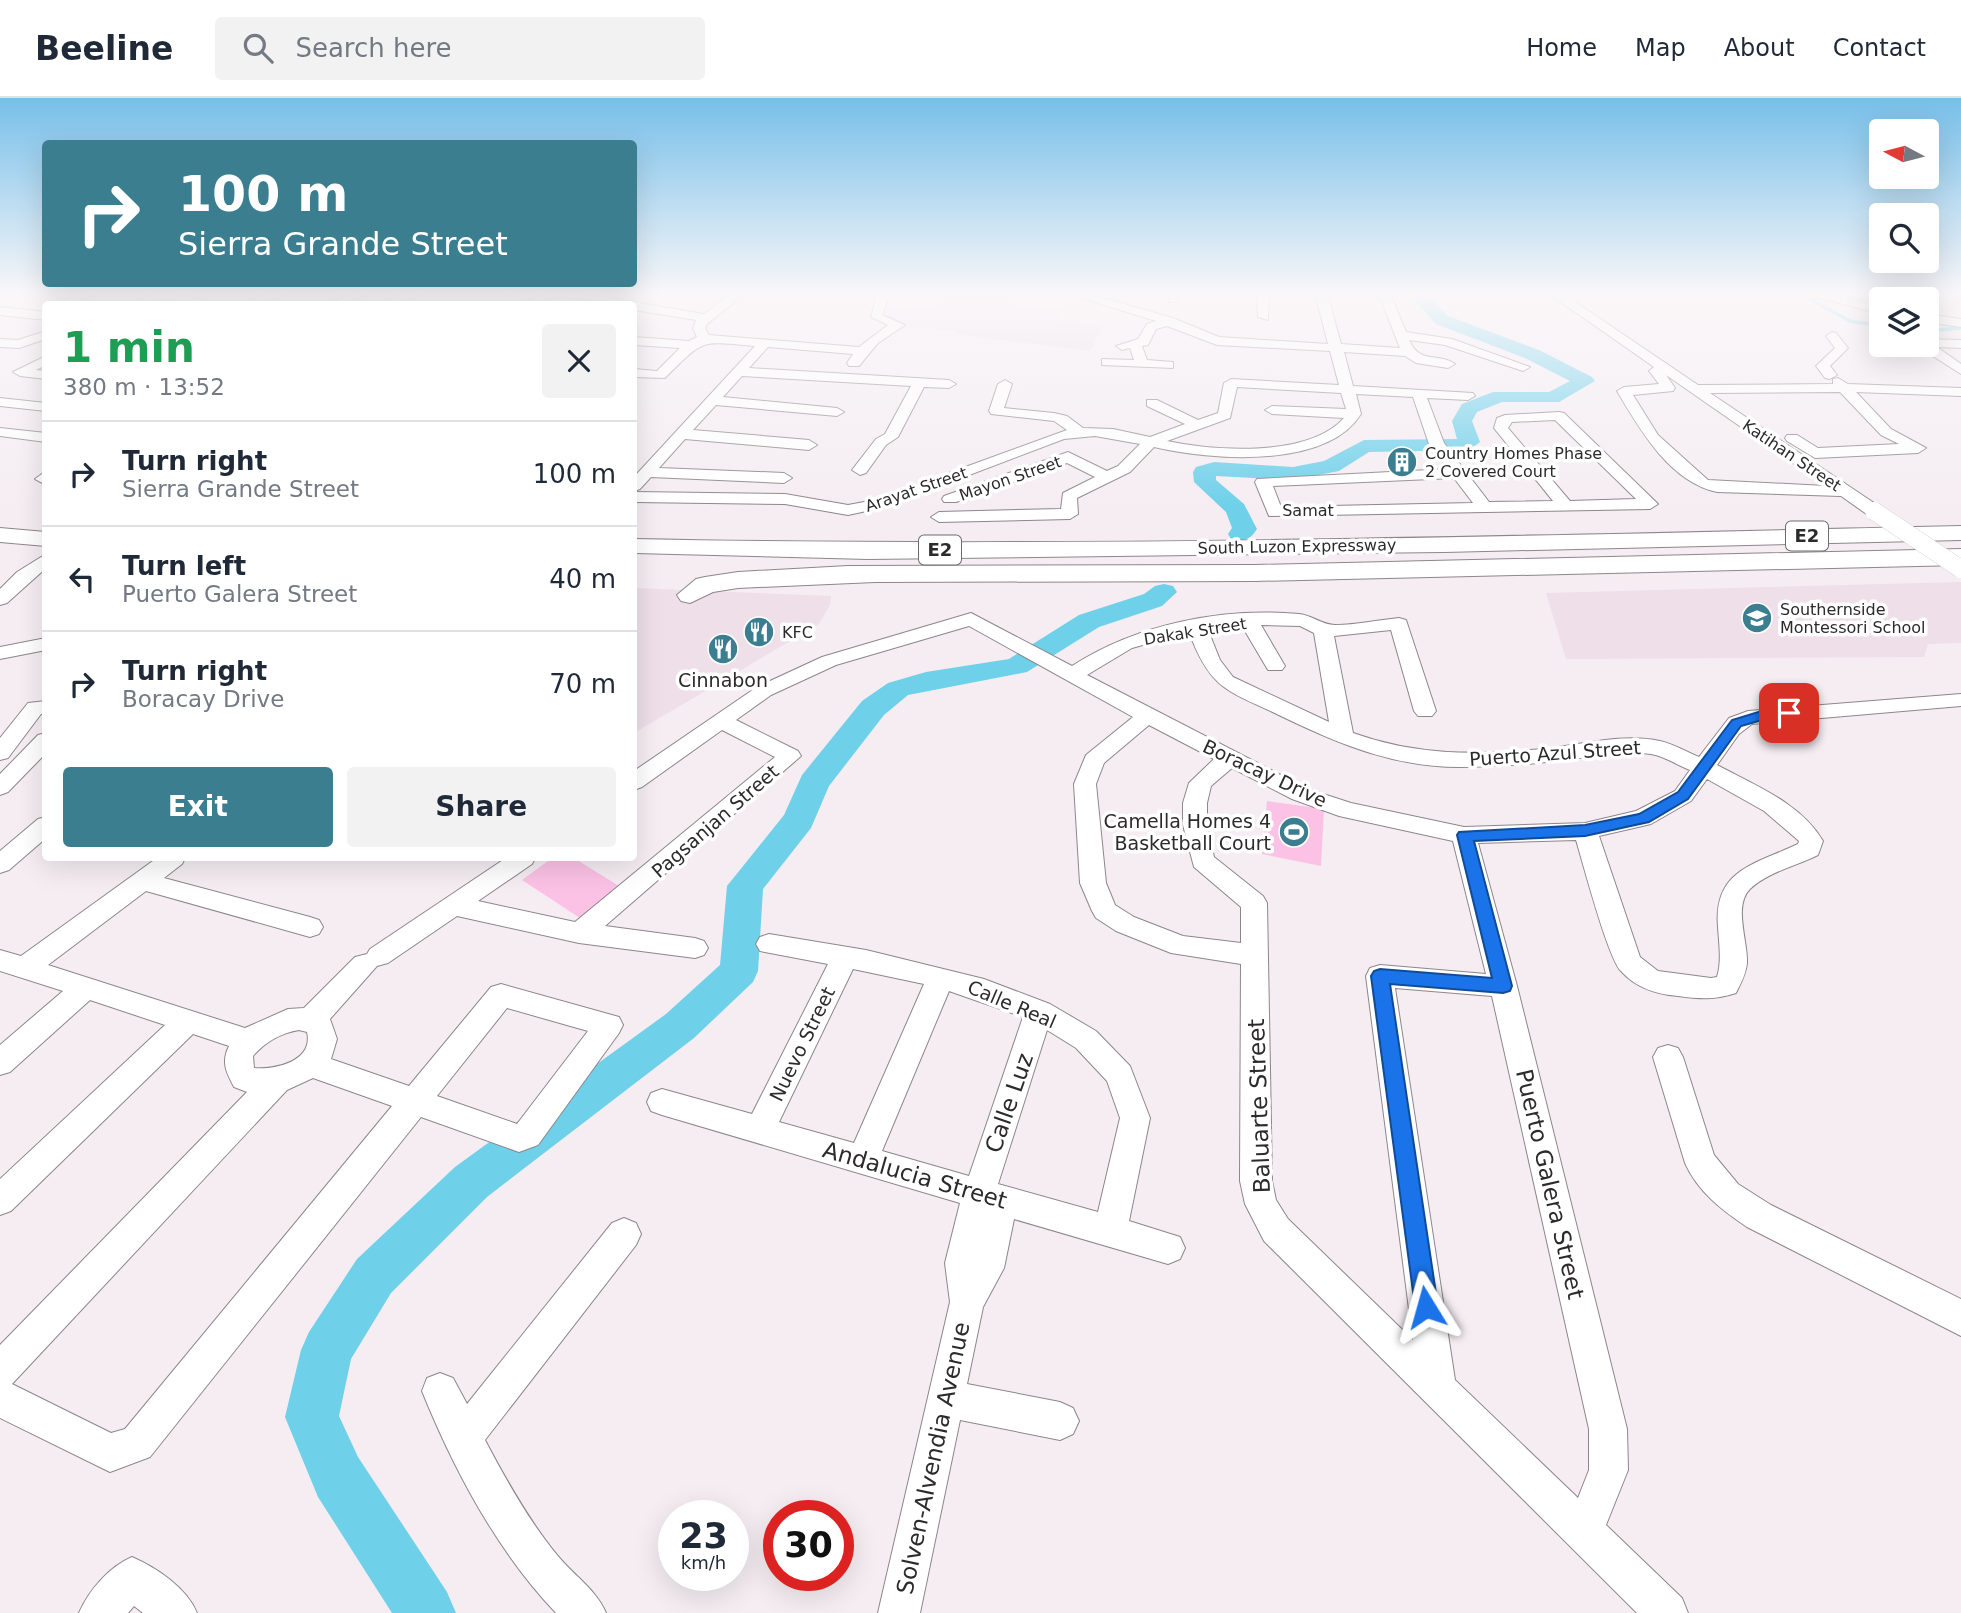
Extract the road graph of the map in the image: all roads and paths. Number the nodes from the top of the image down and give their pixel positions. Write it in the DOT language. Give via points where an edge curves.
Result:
graph roads {
  1 [pos="38,364"];
  2 [pos="672,364"];
  3 [pos="747,364"];
  4 [pos="854,364"];
  5 [pos="1137,364"];
  6 [pos="1142,364"];
  7 [pos="1339,364"];
  8 [pos="1513,364"];
  9 [pos="1658,364"];
  10 [pos="1825,364"];
  11 [pos="1168,365"];
  12 [pos="1523,367"];
  13 [pos="1664,368"];
  14 [pos="740,372"];
  15 [pos="637,373"];
  16 [pos="42,375"];
  17 [pos="845,379"];
  18 [pos="920,382"];
  19 [pos="1838,382"];
  20 [pos="948,384"];
  21 [pos="1005,384"];
  22 [pos="1716,388"];
  23 [pos="1696,389"];
  24 [pos="1347,390"];
  25 [pos="1961,393"];
  26 [pos="1419,394"];
  27 [pos="1468,396"];
  28 [pos="713,400"];
  29 [pos="0,402"];
  30 [pos="1152,403"];
  31 [pos="42,407"];
  32 [pos="1272,410"];
  33 [pos="837,412"];
  34 [pos="1354,414"];
  35 [pos="1198,425"];
  36 [pos="1078,431"];
  37 [pos="0,432"];
  38 [pos="682,434"];
  39 [pos="42,437"];
  40 [pos="1150,442"];
  41 [pos="810,445"];
  42 [pos="860,470"];
  43 [pos="647,472"];
  44 [pos="1460,473"];
  45 [pos="784,478"];
  46 [pos="1108,478"];
  47 [pos="637,483"];
  48 [pos="931,485"];
  49 [pos="1846,491"];
  50 [pos="637,497"];
  51 [pos="1565,505"];
  52 [pos="1484,506"];
  53 [pos="947,511"];
  54 [pos="0,512"];
  55 [pos="42,516"];
  56 [pos="1961,533"];
  57 [pos="0,535"];
  58 [pos="42,539"];
  59 [pos="637,545"];
  60 [pos="1961,560"];
  61 [pos="42,562"];
  62 [pos="637,569"];
  63 [pos="1961,569"];
  64 [pos="882,575"];
  65 [pos="690,595"];
  66 [pos="0,599"];
  67 [pos="1249,621"];
  68 [pos="1197,627"];
  69 [pos="1323,630"];
  70 [pos="42,645"];
  71 [pos="0,653"];
  72 [pos="1275,666"];
  73 [pos="1074,674"];
  74 [pos="1961,700"];
  75 [pos="42,707"];
  76 [pos="1425,710"];
  77 [pos="1147,716"];
  78 [pos="721,720"];
  79 [pos="1343,737"];
  80 [pos="42,744"];
  81 [pos="0,752"];
  82 [pos="1230,758"];
  83 [pos="1705,768"];
  84 [pos="637,780"];
  85 [pos="0,787"];
  86 [pos="42,828"];
  87 [pos="1585,831"];
  88 [pos="1464,835"];
  89 [pos="169,861"];
  90 [pos="518,861"];
  91 [pos="0,864"];
  92 [pos="142,881"];
  93 [pos="451,905"];
  94 [pos="310,927"];
  95 [pos="579,933"];
  96 [pos="769,944"];
  97 [pos="695,948"];
  98 [pos="1256,955"];
  99 [pos="845,957"];
  100 [pos="12,964"];
  101 [pos="941,977"];
  102 [pos="1503,986"];
  103 [pos="86,988"];
  104 [pos="1039,1012"];
  105 [pos="310,1020"];
  106 [pos="188,1021"];
  107 [pos="249,1041"];
  108 [pos="1668,1057"];
  109 [pos="0,1063"];
  110 [pos="309,1065"];
  111 [pos="276,1082"];
  112 [pos="414,1102"];
  113 [pos="662,1102"];
  114 [pos="760,1130"];
  115 [pos="862,1160"];
  116 [pos="990,1197"];
  117 [pos="0,1200"];
  118 [pos="1110,1232"];
  119 [pos="624,1234"];
  120 [pos="1168,1248"];
  121 [pos="1961,1318"];
  122 [pos="0,1371"];
  123 [pos="1438,1390"];
  124 [pos="440,1391"];
  125 [pos="0,1398"];
  126 [pos="948,1399"];
  127 [pos="1060,1421"];
  128 [pos="464,1437"];
  129 [pos="1583,1528"];
  130 [pos="100,1613"];
  131 [pos="176,1613"];
  132 [pos="585,1613"];
  133 [pos="899,1613"];
  134 [pos="1667,1613"];
  1 -- 16 [label="street" via="20,372"];
  2 -- 15 [label="street" via="660,375"];
  3 -- 14 [label="street"];
  4 -- 17 [label="street"];
  5 -- 6 [label="street"];
  6 -- 11 [label="street"];
  7 -- 24 [label="street"];
  8 -- 12 [label="street"];
  9 -- 13 [label="street, Katihan Street"];
  10 -- 19 [label="street"];
  13 -- 23 [label="street, Katihan Street"];
  13 -- 49 [label="street" via="1656,371 1668,388 1624,391 1652,438 1703,484"];
  14 -- 17 [label="street"];
  14 -- 28 [label="street"];
  17 -- 18 [label="street"];
  18 -- 20 [label="street"];
  18 -- 42 [label="street" via="891,437 881,442"];
  19 -- 22 [label="street"];
  19 -- 22 [label="street, Katihan Street" via="1886,432 1918,448 1815,453"];
  19 -- 25 [label="street"];
  21 -- 36 [label="street" via="996,411 1054,417"];
  22 -- 23 [label="street"];
  23 -- 49 [label="street, Katihan Street"];
  24 -- 26 [label="street"];
  24 -- 34 [label="street"];
  24 -- 35 [label="street" via="1231,383 1225,415"];
  26 -- 27 [label="street"];
  26 -- 44 [label="street" via="1438,445"];
  28 -- 33 [label="street"];
  28 -- 38 [label="street"];
  29 -- 31 [label="street"];
  30 -- 35 [label="street"];
  32 -- 34 [label="street"];
  34 -- 40 [label="street, Arayat Street" via="1329,438 1266,452 1198,451"];
  35 -- 40 [label="street"];
  36 -- 40 [label="street, Arayat Street"];
  36 -- 48 [label="street, Arayat Street"];
  37 -- 39 [label="street"];
  38 -- 41 [label="street"];
  38 -- 43 [label="street"];
  40 -- 46 [label="street" via="1132,463"];
  43 -- 45 [label="street"];
  43 -- 47 [label="street"];
  44 -- 52 [label="street"];
  44 -- 52 [label="street, Samat" via="1264,482 1275,512"];
  46 -- 53 [label="street, Mayon Street" via="1068,457"];
  46 -- 53 [label="street" via="1069,496 1070,514"];
  48 -- 50 [label="street, Arayat Street" via="848,510 785,499"];
  48 -- 53 [label="street"];
  49 -- 63 [label="street, Katihan Street, bridge"];
  51 -- 51 [label="street" via="1650,504 1559,416 1502,421 1500,428"];
  51 -- 52 [label="street"];
  54 -- 55 [label="highway"];
  56 -- 59 [label="highway, South Luzon Expressway / E2" via="868,551"];
  57 -- 58 [label="highway"];
  60 -- 64 [label="highway, South Luzon Expressway / E2"];
  61 -- 66 [label="street"];
  62 -- 64 [label="highway, South Luzon Expressway / E2"];
  64 -- 65 [label="highway" via="738,580 705,584"];
  67 -- 68 [label="street, Dakak Street"];
  67 -- 69 [label="street, Dakak Street" via="1306,621"];
  67 -- 72 [label="street"];
  68 -- 73 [label="street, Dakak Street" via="1122,645"];
  68 -- 79 [label="street, Puerto Azul Street" via="1210,661 1226,681"];
  69 -- 76 [label="street, Dakak Street" via="1399,624"];
  69 -- 79 [label="street"];
  70 -- 71 [label="street"];
  73 -- 77 [label="street, Boracay Drive"];
  73 -- 78 [label="street, Boracay Drive" via="971,619 829,661 764,691"];
  74 -- 83 [label="street, Boracay Drive" via="1748,718 1731,729"];
  75 -- 81 [label="street" via="35,708"];
  77 -- 82 [label="street, Boracay Drive"];
  77 -- 98 [label="street" via="1094,760 1085,784 1093,883 1105,911 1180,946"];
  78 -- 84 [label="street, Boracay Drive"];
  78 -- 95 [label="street, Pagsanjan Street" via="790,756"];
  79 -- 83 [label="street, Puerto Azul Street" via="1416,758 1461,760 1633,745 1658,748"];
  80 -- 85 [label="street"];
  82 -- 88 [label="street, Boracay Drive" via="1300,794 1346,810"];
  82 -- 98 [label="street, Baluarte Street" via="1200,783 1195,824 1203,861 1254,903"];
  83 -- 87 [label="street, Boracay Drive" via="1683,796 1643,818"];
  83 -- 87 [label="street, Puerto Azul Street" via="1772,805 1811,841 1809,849 1749,878 1734,892 1732,973 1726,985 1711,989 1666,984 1638,973 1629,963"];
  86 -- 91 [label="street"];
  87 -- 88 [label="street, Boracay Drive"];
  88 -- 102 [label="street, Puerto Galera Street"];
  89 -- 92 [label="street"];
  90 -- 93 [label="street"];
  92 -- 94 [label="street"];
  92 -- 100 [label="street"];
  93 -- 95 [label="street"];
  93 -- 105 [label="street" via="372,960"];
  95 -- 97 [label="street"];
  96 -- 99 [label="street, Calle Real"];
  98 -- 123 [label="street, Baluarte Street" via="1256,1181 1261,1204 1276,1230"];
  99 -- 101 [label="street, Calle Real"];
  99 -- 114 [label="street, Nuevo Street"];
  100 -- 103 [label="street"];
  101 -- 104 [label="street, Calle Real"];
  101 -- 115 [label="street"];
  102 -- 123 [label="street" via="1380,976"];
  102 -- 129 [label="street, Puerto Galera Street" via="1612,1455 1608,1479"];
  103 -- 106 [label="street"];
  103 -- 109 [label="street"];
  104 -- 116 [label="street, Calle Luz"];
  104 -- 118 [label="street, Calle Real" via="1097,1048 1133,1101 1135,1118"];
  105 -- 107 [label="street" via="273,1024"];
  105 -- 110 [label="street" via="319,1025 323,1043"];
  106 -- 107 [label="street"];
  106 -- 117 [label="street"];
  107 -- 111 [label="street" via="241,1051 239,1071 254,1083"];
  108 -- 121 [label="street" via="1701,1163 1727,1195 1759,1216"];
  110 -- 111 [label="street"];
  110 -- 112 [label="street"];
  111 -- 122 [label="street"];
  112 -- 112 [label="street" via="501,995 609,1025 527,1135 519,1138"];
  112 -- 125 [label="street" via="137,1444 110,1453"];
  113 -- 114 [label="street, Andalucia Street"];
  114 -- 115 [label="street, Andalucia Street"];
  115 -- 116 [label="street, Andalucia Street"];
  116 -- 118 [label="street, Andalucia Street"];
  116 -- 126 [label="street, Solven-Alvendia Avenue" via="986,1268 967,1302"];
  118 -- 120 [label="street, Andalucia Street"];
  119 -- 128 [label="street"];
  123 -- 129 [label="street, Baluarte Street"];
  124 -- 128 [label="street"];
  126 -- 127 [label="street"];
  126 -- 133 [label="street, Solven-Alvendia Avenue"];
  128 -- 132 [label="street" via="493,1495 543,1570"];
  129 -- 134 [label="street, Baluarte Street"];
  130 -- 131 [label="street" via="132,1578"];
}
